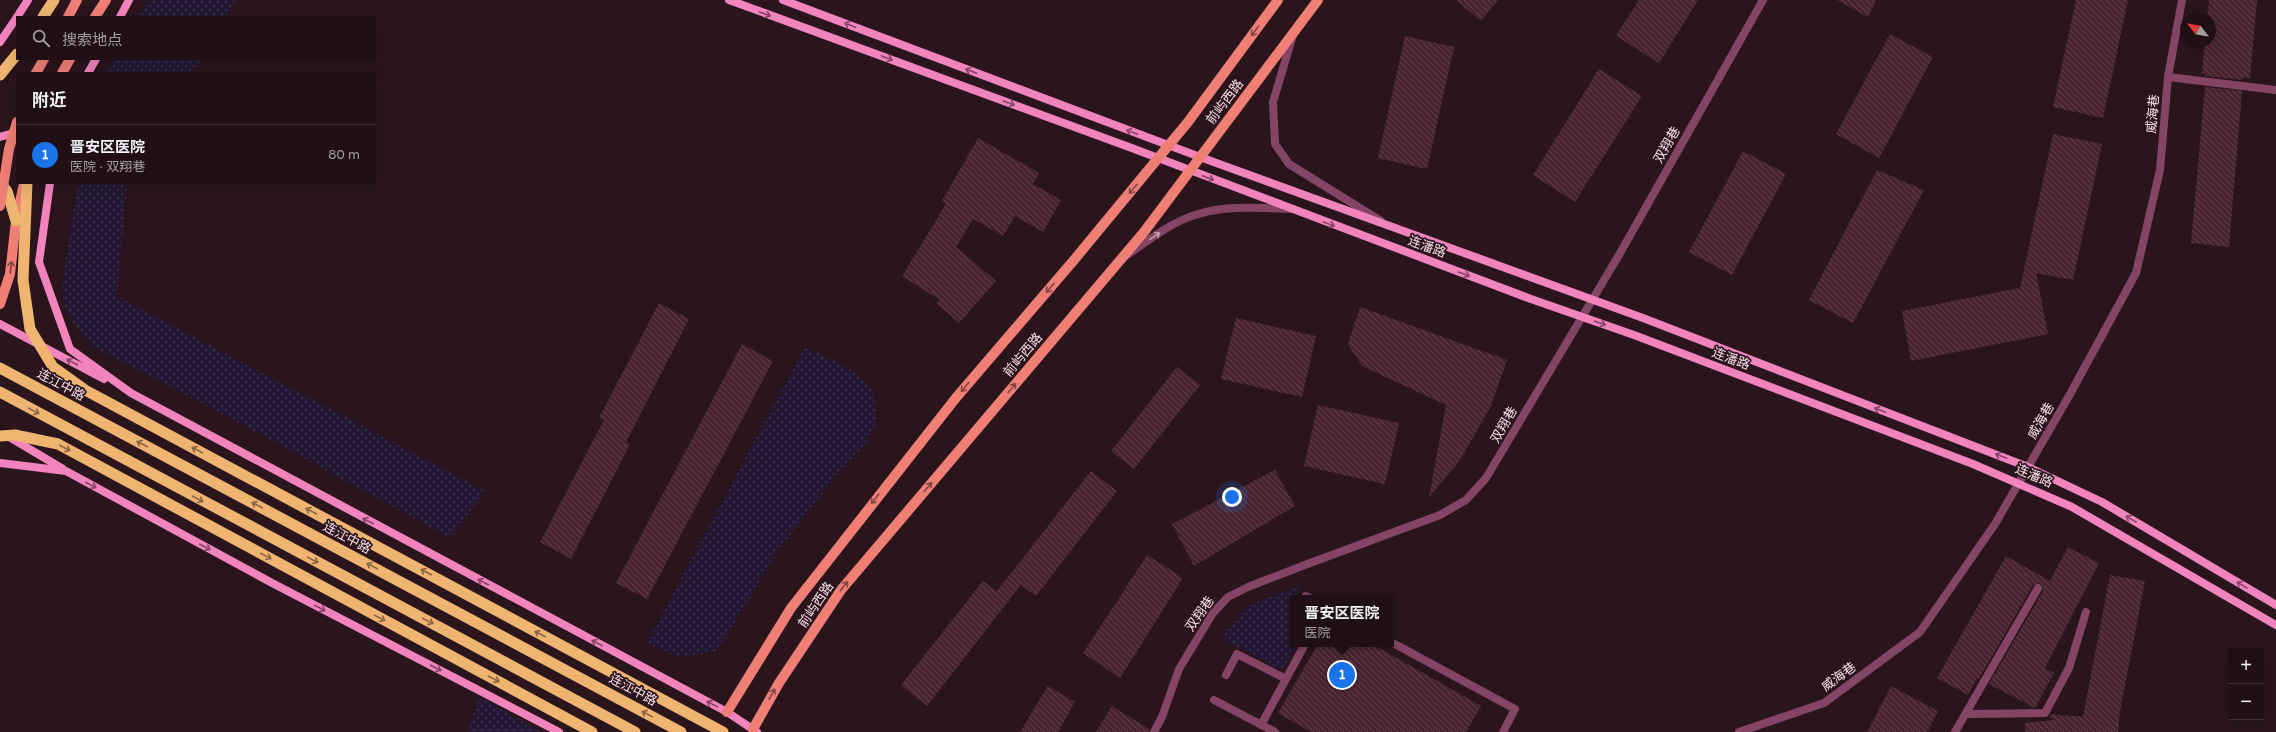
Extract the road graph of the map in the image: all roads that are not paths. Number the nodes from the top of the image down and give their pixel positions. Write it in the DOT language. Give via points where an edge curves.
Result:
graph roads {
  1 [pos="28,0"];
  2 [pos="54,0"];
  3 [pos="77,0"];
  4 [pos="106,0"];
  5 [pos="129,0"];
  6 [pos="729,0"];
  7 [pos="783,0"];
  8 [pos="1278,0"];
  9 [pos="1318,0"];
  10 [pos="1763,0"];
  11 [pos="2182,0"];
  12 [pos="18,16"];
  13 [pos="44,16"];
  14 [pos="69,16"];
  15 [pos="96,16"];
  16 [pos="121,16"];
  17 [pos="16,18"];
  18 [pos="1294,31"];
  19 [pos="0,42"];
  20 [pos="16,55"];
  21 [pos="43,60"];
  22 [pos="69,60"];
  23 [pos="95,60"];
  24 [pos="37,72"];
  25 [pos="63,72"];
  26 [pos="89,72"];
  27 [pos="0,75"];
  28 [pos="2168,77"];
  29 [pos="2276,90"];
  30 [pos="16,125"];
  31 [pos="16,132"];
  32 [pos="0,137"];
  33 [pos="1169,145"];
  34 [pos="1200,157"];
  35 [pos="1158,158"];
  36 [pos="1190,171"];
  37 [pos="0,183"];
  38 [pos="24,184"];
  39 [pos="28,184"];
  40 [pos="50,184"];
  41 [pos="0,206"];
  42 [pos="1290,209"];
  43 [pos="16,222"];
  44 [pos="1390,227"];
  45 [pos="1123,258"];
  46 [pos="1592,300"];
  47 [pos="0,304"];
  48 [pos="1582,317"];
  49 [pos="0,324"];
  50 [pos="0,368"];
  51 [pos="0,392"];
  52 [pos="131,393"];
  53 [pos="0,432"];
  54 [pos="0,436"];
  55 [pos="0,464"];
  56 [pos="2028,467"];
  57 [pos="66,472"];
  58 [pos="2018,482"];
  59 [pos="2038,588"];
  60 [pos="2276,605"];
  61 [pos="2086,612"];
  62 [pos="2276,625"];
  63 [pos="1394,644"];
  64 [pos="1303,647"];
  65 [pos="1226,675"];
  66 [pos="1286,679"];
  67 [pos="1214,700"];
  68 [pos="727,712"];
  69 [pos="1966,714"];
  70 [pos="1261,725"];
  71 [pos="755,730"];
  72 [pos="559,732"];
  73 [pos="592,732"];
  74 [pos="635,732"];
  75 [pos="681,732"];
  76 [pos="723,732"];
  77 [pos="1154,732"];
  78 [pos="1275,732"];
  79 [pos="1502,732"];
  80 [pos="1739,732"];
  81 [pos="1955,732"];
  1 -- 12 [label="main road"];
  2 -- 13 [label="highway"];
  3 -- 14 [label="main road"];
  4 -- 15 [label="main road"];
  5 -- 16 [label="main road"];
  6 -- 35 [label="main road, 连潘路, one-way"];
  33 -- 7 [label="main road, 连潘路, one-way"];
  8 -- 33 [label="main road, 前屿西路, one-way"];
  9 -- 18 [label="main road, 前屿西路"];
  10 -- 46 [label="street, 双翔巷"];
  11 -- 28 [label="street, 威海巷"];
  17 -- 19 [label="main road"];
  18 -- 34 [label="main road, 前屿西路"];
  18 -- 44 [label="street" via="1273,102 1275,144 1289,164"];
  20 -- 27 [label="highway"];
  21 -- 24 [label="main road"];
  22 -- 25 [label="main road"];
  23 -- 26 [label="main road"];
  28 -- 29 [label="street"];
  28 -- 56 [label="street, 威海巷" via="2160,170 2136,273"];
  30 -- 41 [label="main road, bridge" via="9,149"];
  31 -- 32 [label="main road"];
  33 -- 34 [label="main road, 连潘路"];
  33 -- 35 [label="main road, 前屿西路"];
  34 -- 36 [label="main road, 前屿西路"];
  34 -- 44 [label="main road, 连潘路"];
  35 -- 36 [label="main road, 连潘路"];
  35 -- 68 [label="main road, 前屿西路, one-way" via="909,455 791,608"];
  36 -- 42 [label="main road, 连潘路, one-way"];
  36 -- 45 [label="main road, 前屿西路"];
  37 -- 43 [label="highway" via="7,191"];
  38 -- 43 [label="main road"];
  76 -- 39 [label="highway, one-way, bridge" via="85,390 53,367 30,329 24,287"];
  40 -- 52 [label="main road" via="39,262 70,349"];
  45 -- 42 [label="street, one-way" via="1162,232 1195,215 1242,207"];
  42 -- 48 [label="main road, 连潘路, one-way"];
  47 -- 43 [label="main road, one-way" via="10,274"];
  44 -- 46 [label="main road, 连潘路"];
  71 -- 45 [label="main road, 前屿西路, one-way" via="779,683 841,590"];
  46 -- 48 [label="street, 双翔巷"];
  56 -- 46 [label="main road, 连潘路, one-way"];
  48 -- 58 [label="main road, 连潘路, one-way"];
  48 -- 77 [label="street, 双翔巷" via="1497,462 1472,494 1450,510 1428,521 1302,566 1228,597 1213,613 1179,669"];
  52 -- 49 [label="main road, one-way"];
  75 -- 50 [label="highway, 连江中路, one-way, bridge"];
  51 -- 74 [label="highway, one-way, bridge"];
  68 -- 52 [label="main road, one-way"];
  53 -- 57 [label="main road"];
  54 -- 73 [label="highway, one-way, bridge" via="15,435 58,444"];
  55 -- 57 [label="main road"];
  56 -- 58 [label="street, 威海巷"];
  60 -- 56 [label="main road, 连潘路, one-way" via="2102,502"];
  57 -- 72 [label="main road, one-way" via="274,584"];
  58 -- 62 [label="main road, 连潘路" via="2090,516"];
  58 -- 80 [label="street, 威海巷" via="1995,524 1920,632 1824,703"];
  59 -- 69 [label="street"];
  61 -- 69 [label="street" via="2069,668 2045,712"];
  63 -- 79 [label="street" via="1515,709"];
  64 -- 66 [label="street"];
  65 -- 66 [label="street" via="1237,654"];
  66 -- 70 [label="street"];
  67 -- 70 [label="street"];
  68 -- 71 [label="main road"];
  69 -- 81 [label="street"];
  70 -- 78 [label="street"];
}
